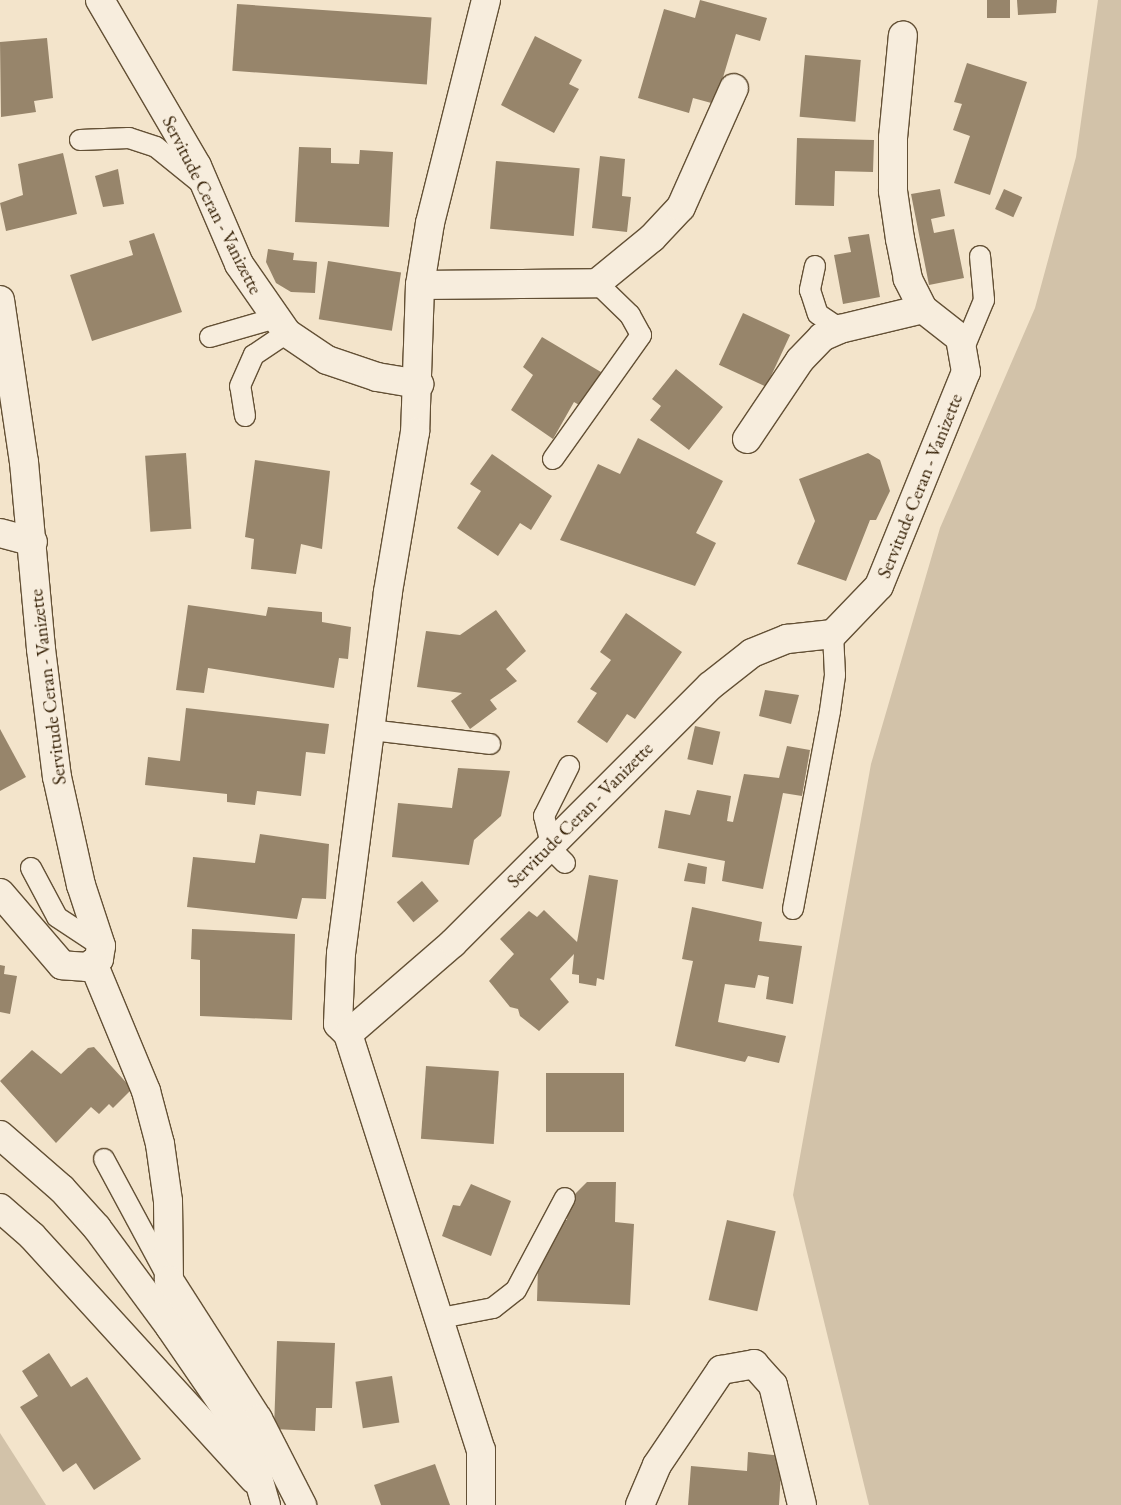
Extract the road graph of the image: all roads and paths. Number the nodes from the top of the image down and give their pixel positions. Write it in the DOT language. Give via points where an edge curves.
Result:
graph roads {
  1 [pos="100,0"];
  2 [pos="486,0"];
  3 [pos="903,34"];
  4 [pos="734,88"];
  5 [pos="80,140"];
  6 [pos="206,188"];
  7 [pos="980,256"];
  8 [pos="815,266"];
  9 [pos="597,283"];
  10 [pos="420,285"];
  11 [pos="0,300"];
  12 [pos="922,309"];
  13 [pos="281,325"];
  14 [pos="840,329"];
  15 [pos="210,337"];
  16 [pos="964,348"];
  17 [pos="419,384"];
  18 [pos="246,416"];
  19 [pos="747,439"];
  20 [pos="553,459"];
  21 [pos="1,532"];
  22 [pos="33,542"];
  23 [pos="833,634"];
  24 [pos="371,730"];
  25 [pos="490,744"];
  26 [pos="569,766"];
  27 [pos="555,851"];
  28 [pos="31,868"];
  29 [pos="7,902"];
  30 [pos="793,909"];
  31 [pos="97,954"];
  32 [pos="348,1034"];
  33 [pos="0,1135"];
  34 [pos="104,1159"];
  35 [pos="565,1198"];
  36 [pos="0,1208"];
  37 [pos="169,1280"];
  38 [pos="441,1318"];
  39 [pos="263,1456"];
  40 [pos="263,1495"];
  41 [pos="302,1505"];
  42 [pos="481,1505"];
  43 [pos="640,1505"];
  44 [pos="802,1505"];
  1 -- 6 [label="street, Servitude Ceran - Vanizette"];
  2 -- 10 [label="street" via="430,223"];
  3 -- 12 [label="street" via="893,129 893,191 908,279"];
  4 -- 9 [label="street" via="680,206 652,238"];
  5 -- 6 [label="lane" via="130,138 156,147"];
  6 -- 13 [label="street, Servitude Ceran - Vanizette" via="239,264"];
  7 -- 16 [label="lane" via="984,300"];
  8 -- 14 [label="lane" via="810,290 818,314"];
  9 -- 10 [label="street"];
  9 -- 20 [label="lane" via="630,315 641,335"];
  10 -- 17 [label="street"];
  11 -- 22 [label="street, Servitude Ceran - Vanizette" via="15,388"];
  12 -- 14 [label="street"];
  12 -- 16 [label="street" via="960,338"];
  13 -- 15 [label="lane"];
  13 -- 17 [label="street, Servitude Ceran - Vanizette" via="327,360 377,377"];
  13 -- 18 [label="lane" via="254,355 240,386"];
  14 -- 19 [label="street" via="822,337 800,360"];
  16 -- 23 [label="street, Servitude Ceran - Vanizette" via="966,372 879,586"];
  17 -- 24 [label="street"];
  21 -- 22 [label="street"];
  22 -- 31 [label="street, Servitude Ceran - Vanizette" via="41,649 57,777"];
  23 -- 27 [label="street, Servitude Ceran - Vanizette" via="787,639 752,653 710,686"];
  23 -- 30 [label="lane" via="835,675"];
  24 -- 25 [label="lane"];
  24 -- 32 [label="street" via="341,953 338,1024"];
  26 -- 27 [label="lane" via="544,816"];
  27 -- 32 [label="street, Servitude Ceran - Vanizette"];
  28 -- 31 [label="lane" via="57,917"];
  29 -- 31 [label="street" via="62,965 88,967"];
  31 -- 37 [label="street, Servitude Ceran - Vanizette" via="146,1091 160,1144 168,1201"];
  32 -- 38 [label="street" via="400,1205"];
  33 -- 39 [label="street" via="62,1189 97,1228 235,1422"];
  34 -- 37 [label="lane"];
  35 -- 38 [label="lane" via="516,1290 493,1308"];
  36 -- 40 [label="street" via="32,1236"];
  37 -- 39 [label="street" via="258,1419"];
  38 -- 42 [label="street" via="481,1450"];
  39 -- 40 [label="street"];
  39 -- 41 [label="street"];
  43 -- 44 [label="street" via="657,1465 720,1370 754,1364 773,1385"];
}
